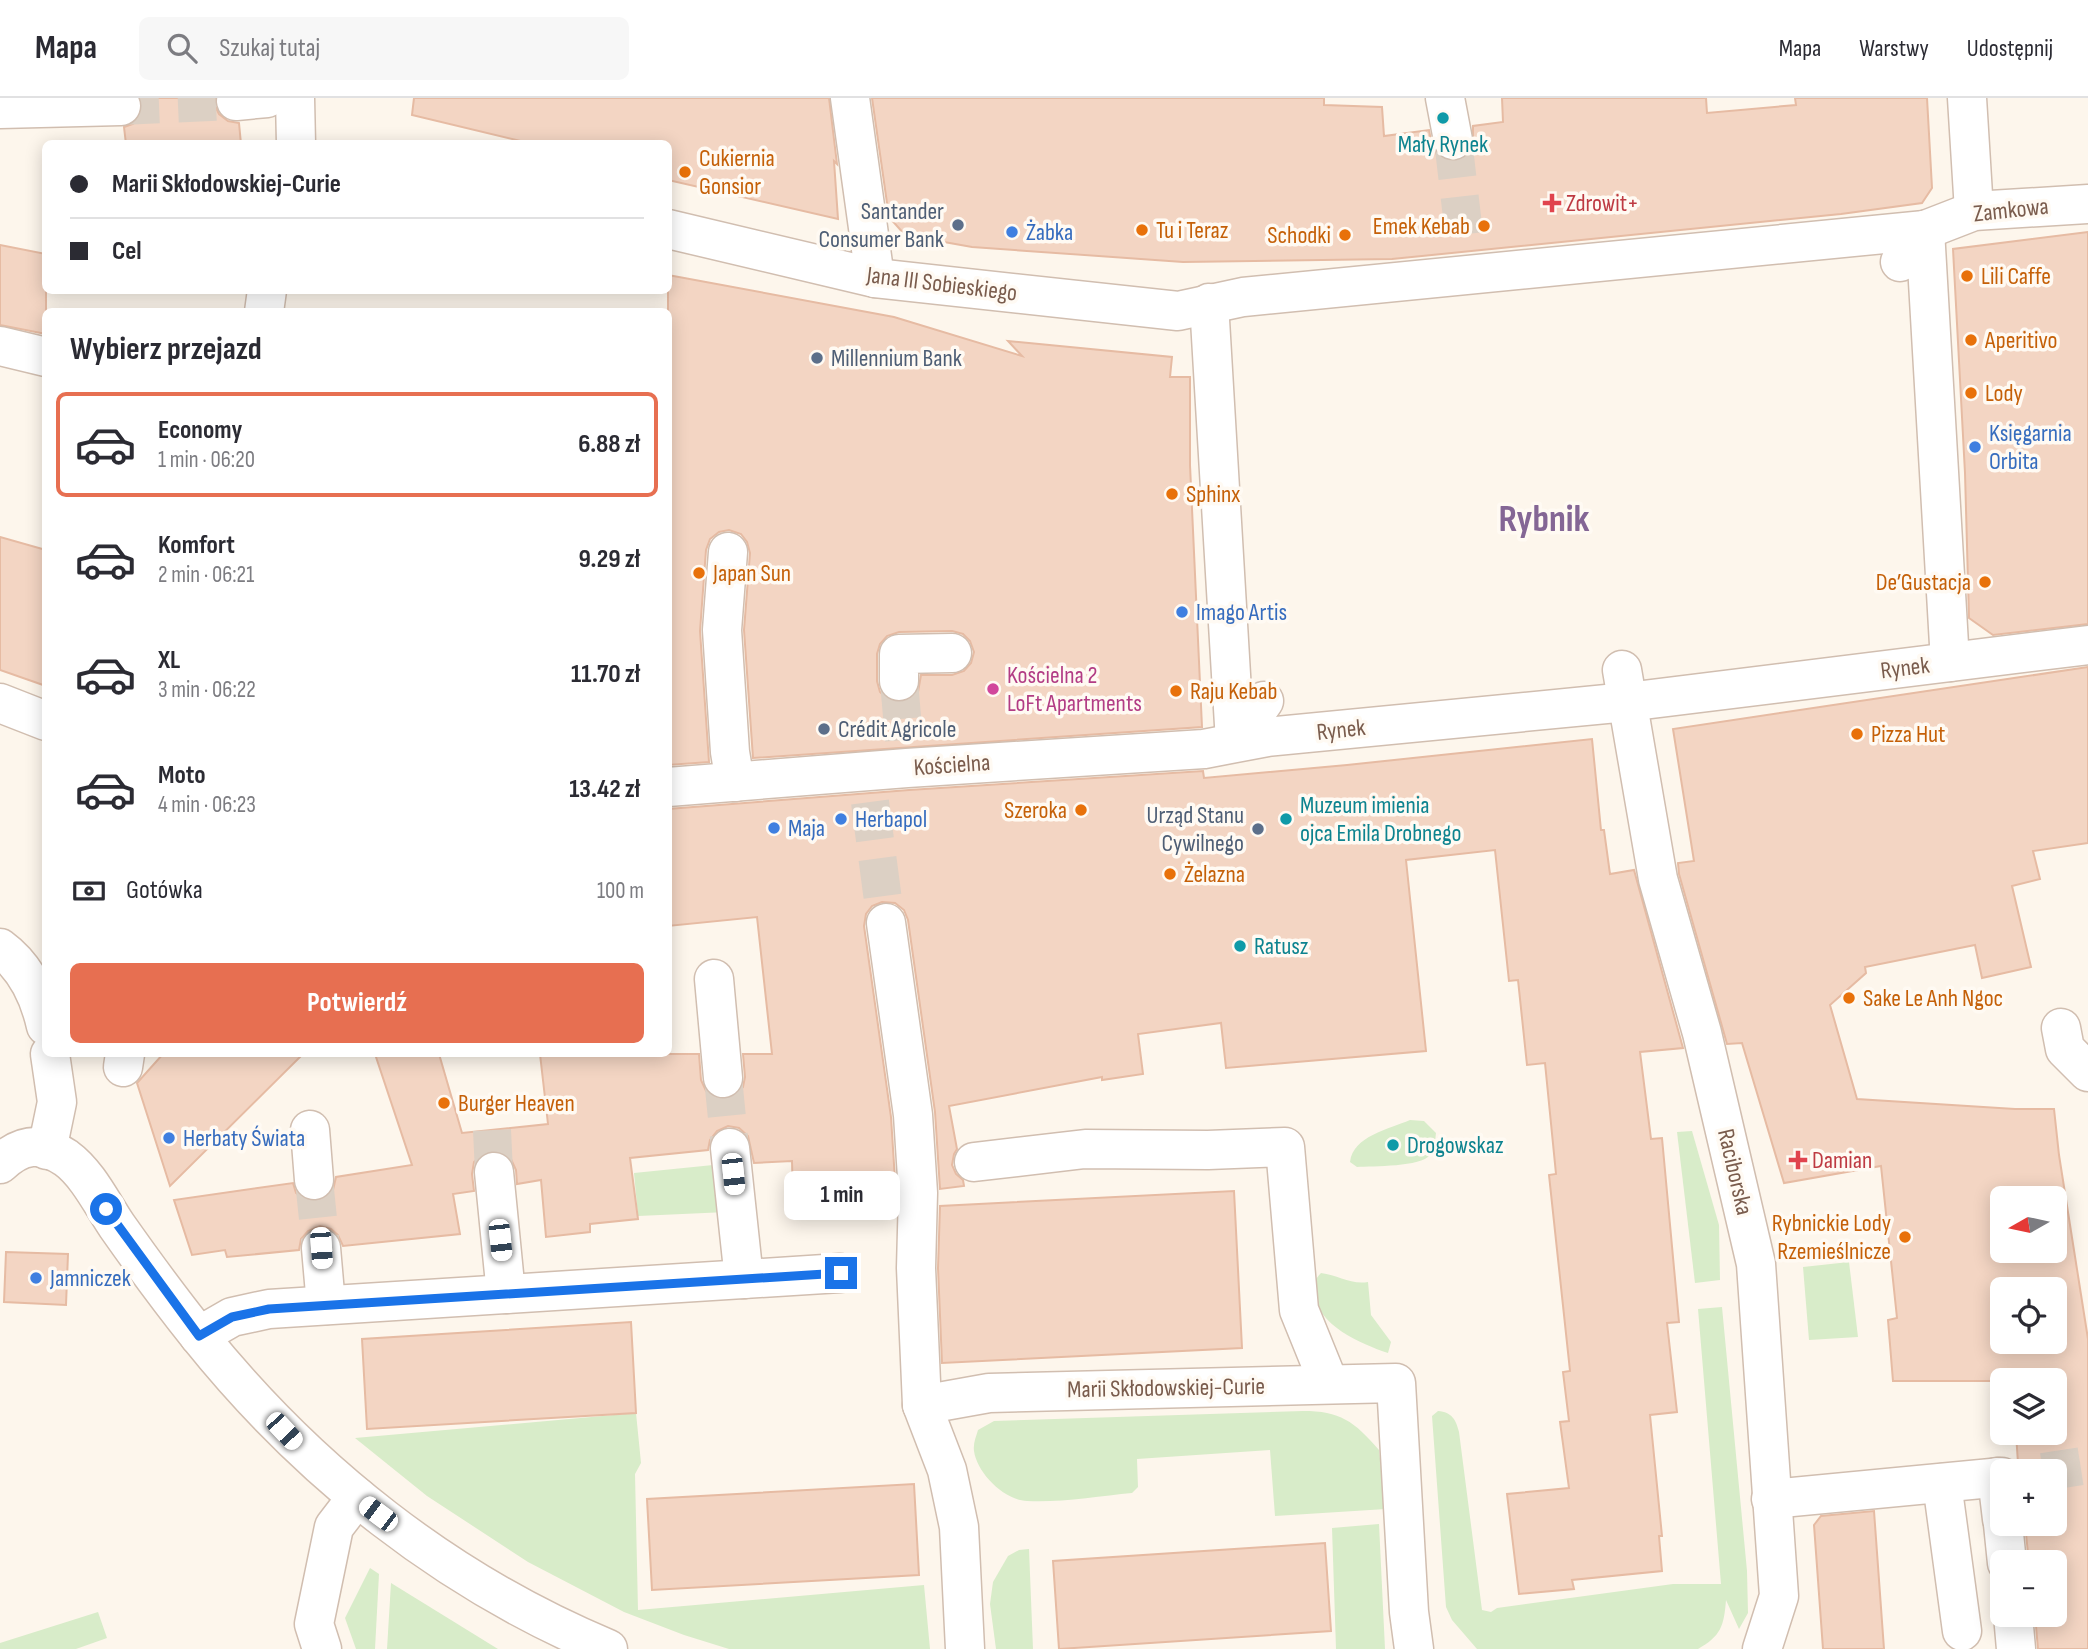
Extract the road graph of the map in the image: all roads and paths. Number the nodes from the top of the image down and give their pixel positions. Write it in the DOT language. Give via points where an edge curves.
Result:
graph roads {
  1 [pos="295,98"];
  2 [pos="850,98"];
  3 [pos="1446,98"];
  4 [pos="1968,98"];
  5 [pos="121,106"];
  6 [pos="0,109"];
  7 [pos="302,140"];
  8 [pos="1453,140"];
  9 [pos="2088,204"];
  10 [pos="1974,211"];
  11 [pos="1931,227"];
  12 [pos="672,230"];
  13 [pos="1900,262"];
  14 [pos="875,278"];
  15 [pos="1206,311"];
  16 [pos="0,346"];
  17 [pos="42,356"];
  18 [pos="728,552"];
  19 [pos="2088,645"];
  20 [pos="1940,652"];
  21 [pos="952,653"];
  22 [pos="899,681"];
  23 [pos="1624,686"];
  24 [pos="1264,701"];
  25 [pos="0,703"];
  26 [pos="42,719"];
  27 [pos="1235,742"];
  28 [pos="735,782"];
  29 [pos="672,787"];
  30 [pos="886,923"];
  31 [pos="23,958"];
  32 [pos="714,979"];
  33 [pos="42,1012"];
  34 [pos="2061,1028"];
  35 [pos="50,1057"];
  36 [pos="2088,1072"];
  37 [pos="723,1077"];
  38 [pos="310,1130"];
  39 [pos="730,1148"];
  40 [pos="47,1150"];
  41 [pos="974,1162"];
  42 [pos="0,1164"];
  43 [pos="494,1172"];
  44 [pos="314,1180"];
  45 [pos="321,1248"];
  46 [pos="841,1273"];
  47 [pos="744,1279"];
  48 [pos="506,1294"];
  49 [pos="326,1305"];
  50 [pos="199,1336"];
  51 [pos="1329,1384"];
  52 [pos="922,1405"];
  53 [pos="1990,1478"];
  54 [pos="1942,1483"];
  55 [pos="357,1497"];
  56 [pos="1772,1499"];
  57 [pos="2013,1627"];
  58 [pos="1962,1630"];
  59 [pos="322,1649"];
  60 [pos="608,1649"];
  61 [pos="965,1649"];
  62 [pos="1414,1649"];
  63 [pos="1762,1649"];
  64 [pos="2016,1649"];
  1 -- 7 [label="street"];
  2 -- 14 [label="street"];
  3 -- 8 [label="street"];
  4 -- 10 [label="street"];
  5 -- 6 [label="street"];
  9 -- 10 [label="street, Zamkowa"];
  10 -- 11 [label="street, Zamkowa"];
  11 -- 13 [label="street"];
  11 -- 15 [label="street" via="1243,297"];
  11 -- 20 [label="street, Rynek"];
  12 -- 14 [label="street, Jana III Sobieskiego"];
  14 -- 15 [label="street, Jana III Sobieskiego"];
  15 -- 27 [label="street"];
  16 -- 17 [label="street"];
  18 -- 28 [label="street" via="722,630"];
  19 -- 20 [label="street"];
  20 -- 23 [label="street, Rynek"];
  21 -- 22 [label="street" via="899,654"];
  23 -- 27 [label="street, Rynek"];
  23 -- 56 [label="street, Raciborska" via="1658,879 1702,1033 1756,1264"];
  24 -- 27 [label="street"];
  25 -- 26 [label="street"];
  27 -- 28 [label="street, Kościelna" via="1204,749 905,754 868,786"];
  28 -- 29 [label="street, Kościelna"];
  30 -- 52 [label="street" via="913,1115"];
  31 -- 33 [label="street"];
  32 -- 37 [label="street"];
  34 -- 36 [label="street" via="2065,1049"];
  35 -- 40 [label="street" via="57,1102"];
  38 -- 44 [label="street"];
  39 -- 47 [label="street"];
  40 -- 42 [label="street" via="29,1147 14,1151"];
  40 -- 50 [label="street" via="66,1158 81,1173"];
  41 -- 51 [label="street" via="1085,1149 1286,1147 1299,1310"];
  43 -- 48 [label="street"];
  45 -- 49 [label="street"];
  46 -- 47 [label="street"];
  47 -- 48 [label="street"];
  48 -- 49 [label="street"];
  49 -- 50 [label="street" via="250,1312"];
  50 -- 55 [label="street" via="300,1447"];
  51 -- 52 [label="street, Marii Skłodowskiej-Curie" via="989,1393"];
  51 -- 62 [label="street, Marii Skłodowskiej-Curie" via="1396,1383"];
  52 -- 61 [label="street" via="947,1470 959,1527"];
  53 -- 54 [label="street"];
  54 -- 56 [label="street"];
  54 -- 58 [label="street"];
  55 -- 59 [label="street" via="334,1527 314,1624"];
  55 -- 60 [label="street" via="444,1562 502,1597"];
  56 -- 63 [label="street, Raciborska" via="1779,1596"];
  57 -- 64 [label="street"];
}
